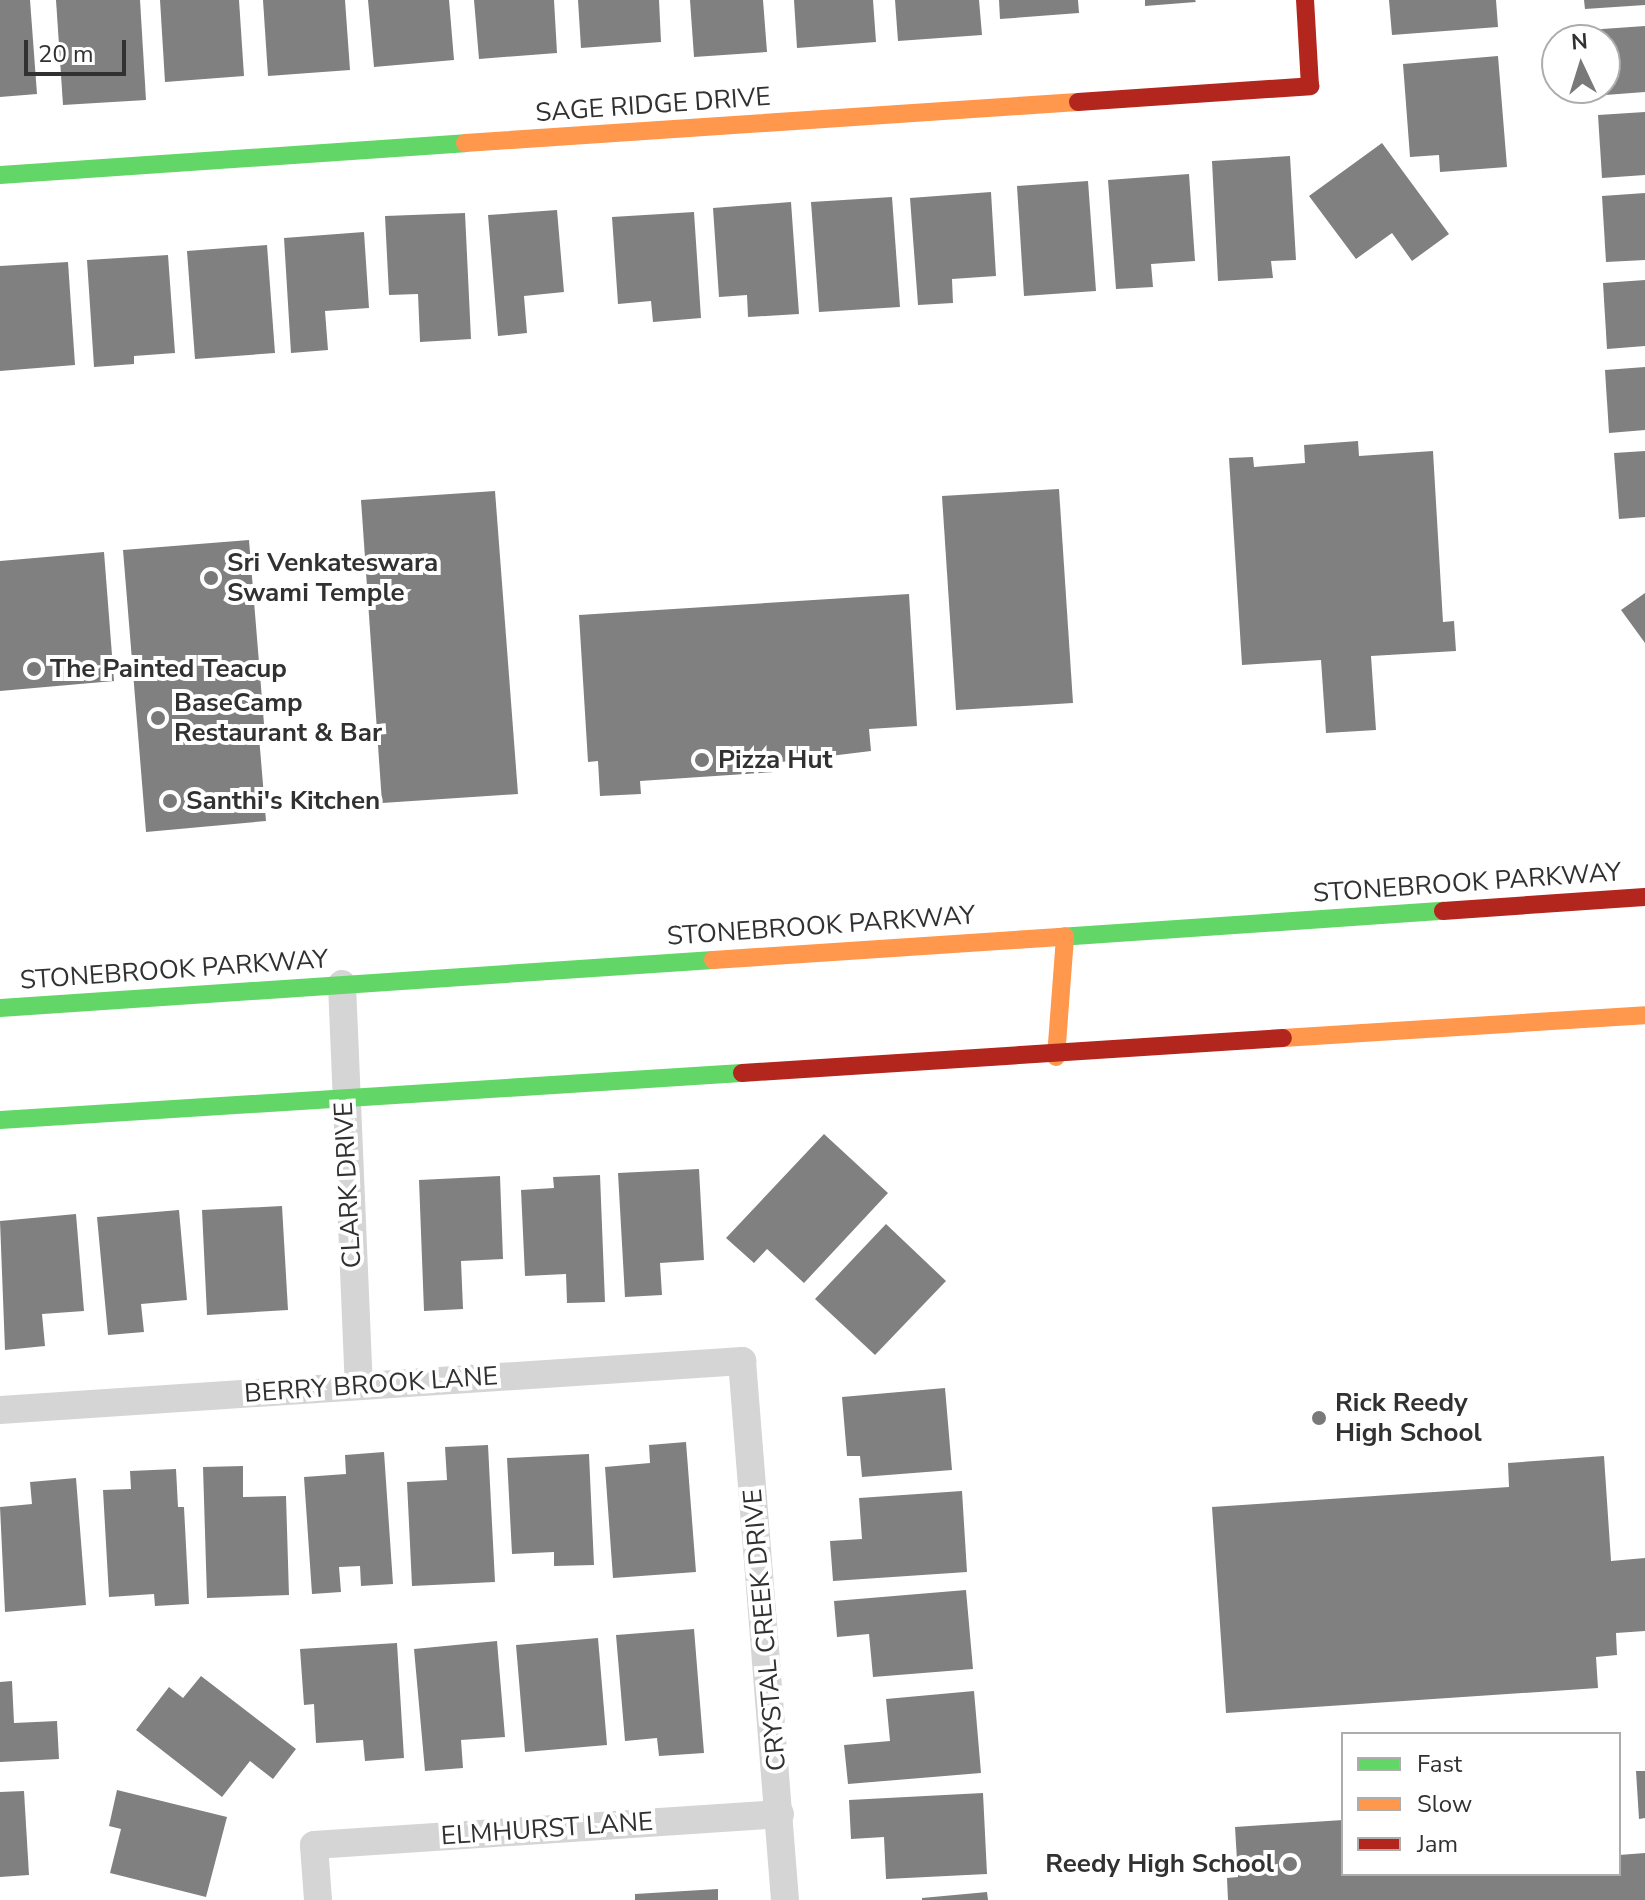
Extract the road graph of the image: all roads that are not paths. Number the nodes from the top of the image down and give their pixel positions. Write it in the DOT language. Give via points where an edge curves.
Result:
graph roads {
  1 [pos="1305,0"];
  2 [pos="0,175"];
  3 [pos="1645,897"];
  4 [pos="1065,936"];
  5 [pos="342,984"];
  6 [pos="0,1008"];
  7 [pos="1645,1015"];
  8 [pos="1056,1057"];
  9 [pos="344,1097"];
  10 [pos="0,1120"];
  11 [pos="742,1361"];
  12 [pos="359,1385"];
  13 [pos="0,1410"];
  14 [pos="780,1814"];
  15 [pos="318,1900"];
  16 [pos="785,1900"];
  1 -- 2 [label="main road, SAGE RIDGE DRIVE" via="1310,86"];
  3 -- 4 [label="main road, STONEBROOK PARKWAY"];
  4 -- 5 [label="main road, STONEBROOK PARKWAY"];
  4 -- 8 [label="main road"];
  5 -- 6 [label="main road, STONEBROOK PARKWAY"];
  5 -- 9 [label="street, CLARK DRIVE"];
  7 -- 8 [label="main road"];
  8 -- 9 [label="main road"];
  9 -- 10 [label="main road"];
  9 -- 12 [label="street, CLARK DRIVE"];
  11 -- 12 [label="street, BERRY BROOK LANE"];
  11 -- 14 [label="street, CRYSTAL CREEK DRIVE"];
  12 -- 13 [label="street, BERRY BROOK LANE"];
  14 -- 15 [label="street, ELMHURST LANE" via="314,1845"];
  14 -- 16 [label="street, CRYSTAL CREEK DRIVE"];
}
